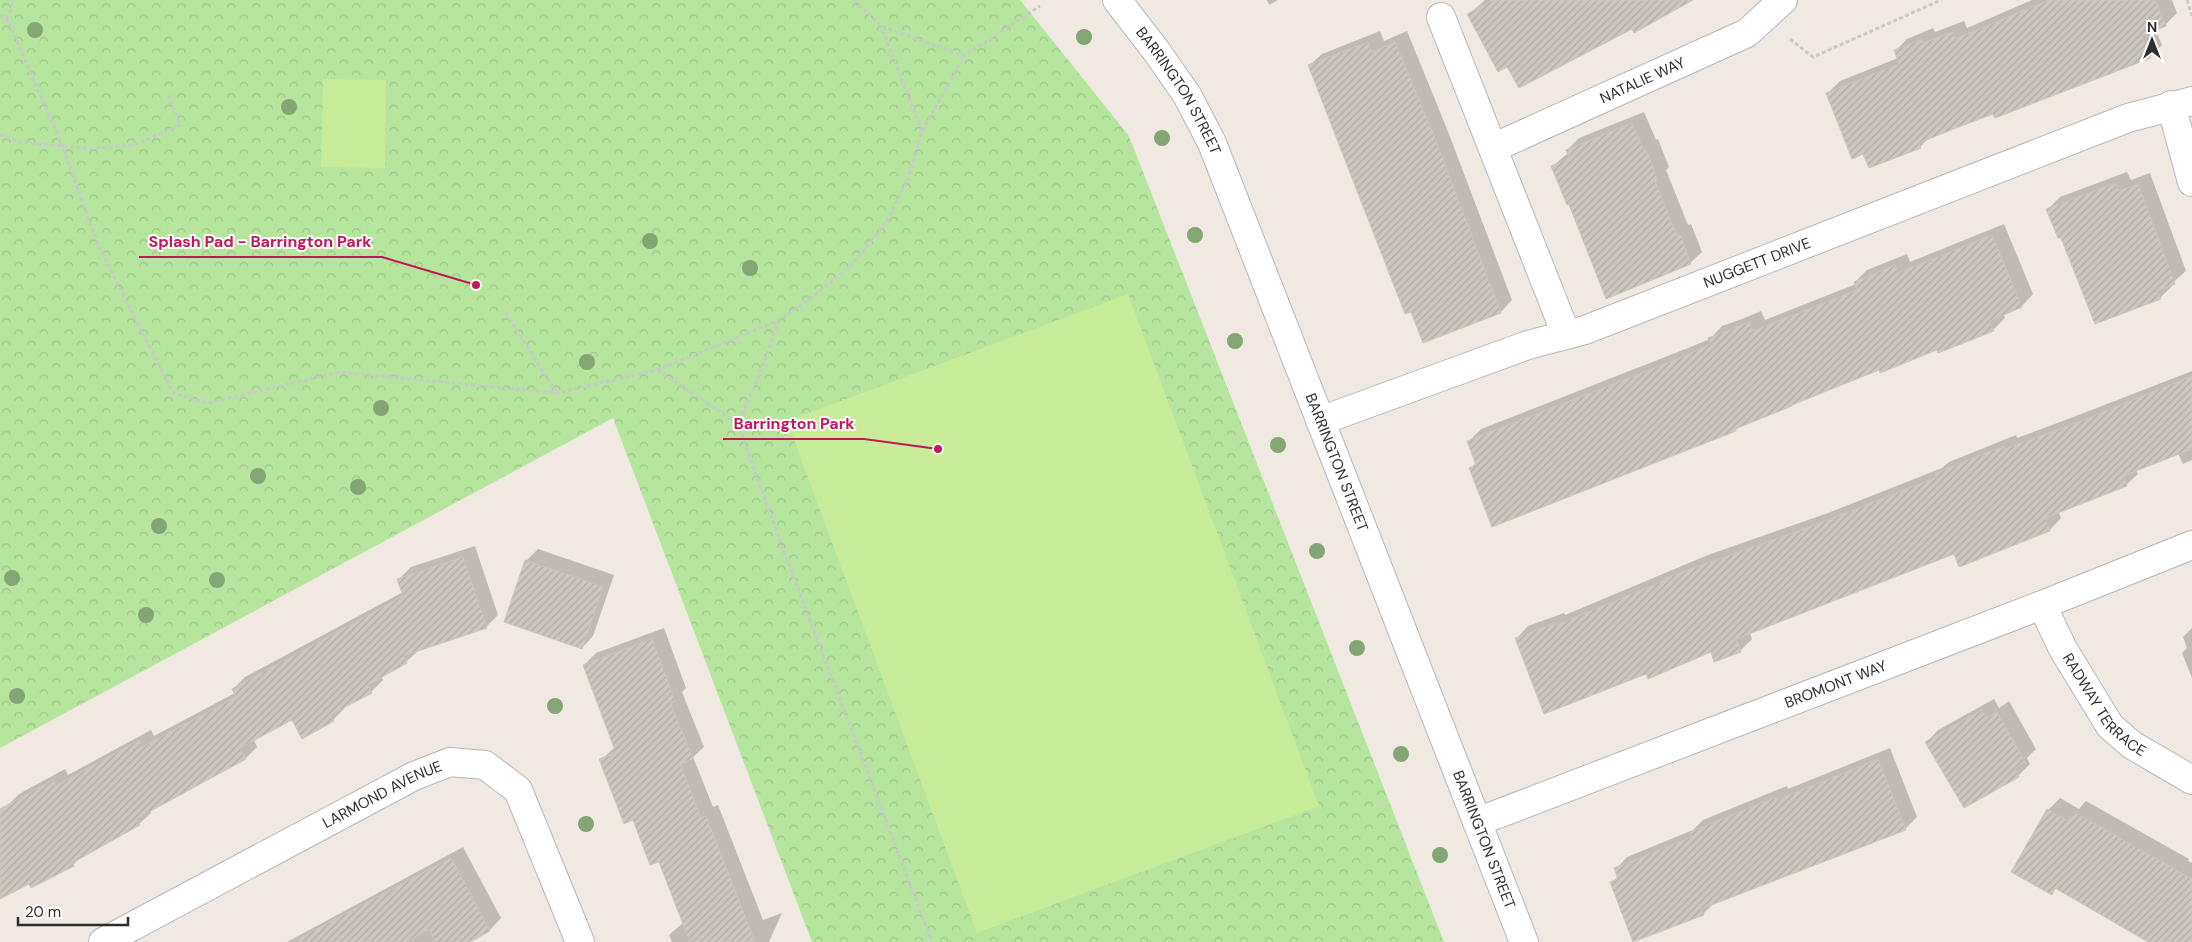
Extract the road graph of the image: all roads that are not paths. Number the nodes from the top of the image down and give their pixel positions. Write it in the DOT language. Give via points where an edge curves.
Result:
graph roads {
  1 [pos="1116,0"];
  2 [pos="1783,0"];
  3 [pos="1441,17"];
  4 [pos="2181,103"];
  5 [pos="1493,148"];
  6 [pos="2192,182"];
  7 [pos="1566,334"];
  8 [pos="1320,421"];
  9 [pos="2192,545"];
  10 [pos="2042,605"];
  11 [pos="2192,780"];
  12 [pos="1477,822"];
  13 [pos="103,942"];
  14 [pos="580,942"];
  15 [pos="1524,942"];
  1 -- 8 [label="street, BARRINGTON STREET" via="1187,95 1212,143"];
  2 -- 5 [label="street, NATALIE WAY" via="1747,33"];
  3 -- 5 [label="street"];
  4 -- 6 [label="street"];
  4 -- 7 [label="street, NUGGETT DRIVE" via="2128,118 1585,330"];
  5 -- 7 [label="street"];
  7 -- 8 [label="street, NUGGETT DRIVE"];
  8 -- 12 [label="street, BARRINGTON STREET"];
  9 -- 10 [label="street, BROMONT WAY"];
  10 -- 11 [label="street, RADWAY TERRACE" via="2063,649 2110,726 2132,745"];
  10 -- 12 [label="street, BROMONT WAY"];
  12 -- 15 [label="street, BARRINGTON STREET"];
  13 -- 14 [label="street, LARMOND AVENUE" via="414,776 450,762 485,765 518,790"];
}
